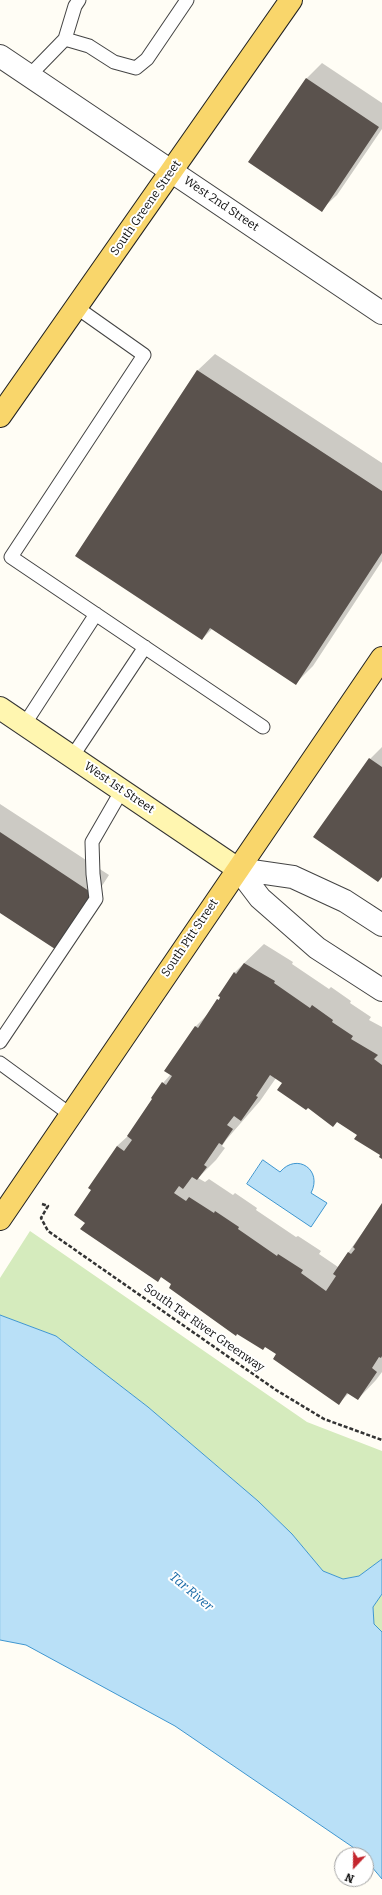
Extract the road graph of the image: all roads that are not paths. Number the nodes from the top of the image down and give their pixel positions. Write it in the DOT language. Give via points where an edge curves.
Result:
graph roads {
  1 [pos="79,0"];
  2 [pos="187,0"];
  3 [pos="291,0"];
  4 [pos="65,39"];
  5 [pos="0,56"];
  6 [pos="29,76"];
  7 [pos="172,171"];
  8 [pos="76,307"];
  9 [pos="382,313"];
  10 [pos="0,416"];
  11 [pos="96,614"];
  12 [pos="145,647"];
  13 [pos="382,659"];
  14 [pos="0,708"];
  15 [pos="24,725"];
  16 [pos="262,727"];
  17 [pos="72,757"];
  18 [pos="122,790"];
  19 [pos="238,869"];
  20 [pos="382,925"];
  21 [pos="380,985"];
  22 [pos="0,1042"];
  23 [pos="0,1063"];
  24 [pos="70,1115"];
  25 [pos="0,1219"];
  1 -- 4 [label="lane"];
  2 -- 4 [label="lane" via="147,59 136,68 114,62 89,46"];
  3 -- 7 [label="main road, South Greene Street"];
  4 -- 6 [label="lane"];
  5 -- 6 [label="street, West 2nd Street"];
  6 -- 7 [label="street, West 2nd Street"];
  7 -- 8 [label="main road, South Greene Street"];
  7 -- 9 [label="street, West 2nd Street"];
  8 -- 10 [label="main road, South Greene Street"];
  8 -- 11 [label="lane" via="144,355 11,557"];
  11 -- 12 [label="lane"];
  11 -- 15 [label="lane"];
  12 -- 16 [label="lane"];
  12 -- 17 [label="lane"];
  13 -- 19 [label="main road, South Pitt Street"];
  14 -- 15 [label="street, West 1st Street"];
  15 -- 17 [label="street, West 1st Street"];
  17 -- 18 [label="street, West 1st Street"];
  18 -- 19 [label="street, West 1st Street"];
  18 -- 22 [label="lane" via="92,842 96,899"];
  19 -- 20 [label="street" via="293,878 345,901"];
  19 -- 21 [label="street" via="260,898 317,948"];
  19 -- 24 [label="main road, South Pitt Street"];
  23 -- 24 [label="lane"];
  24 -- 25 [label="main road, South Pitt Street"];
}
